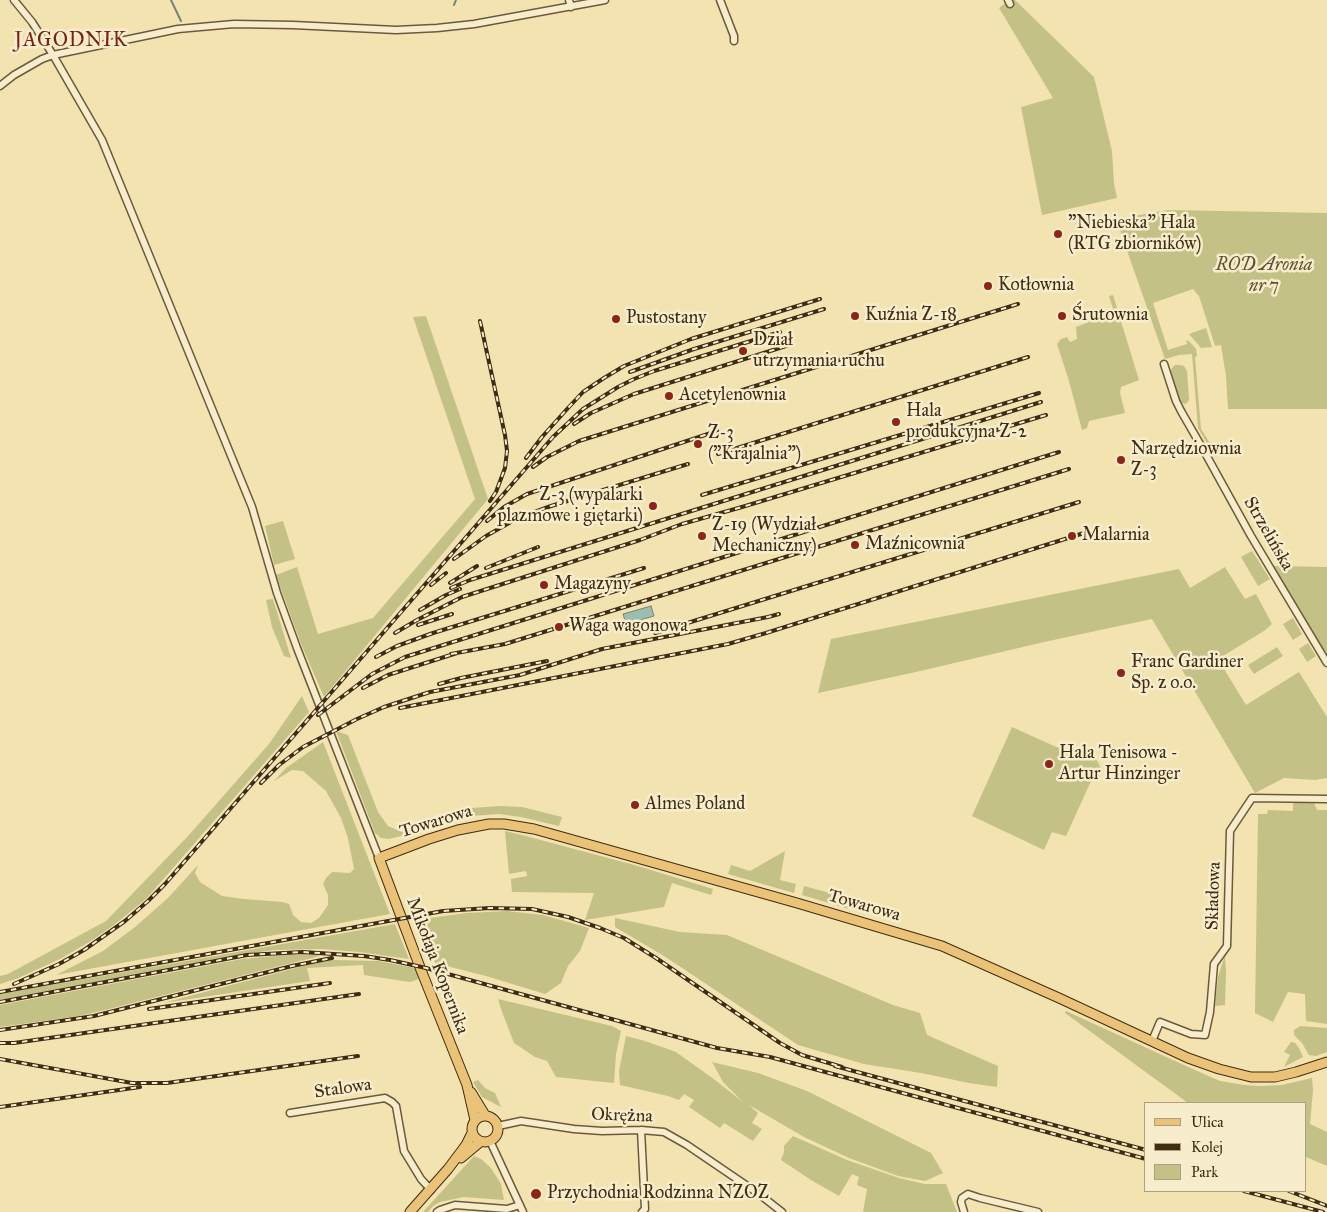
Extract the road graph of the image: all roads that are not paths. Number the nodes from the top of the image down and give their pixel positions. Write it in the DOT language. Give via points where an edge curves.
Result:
graph roads {
  1 [pos="14,0"];
  2 [pos="569,0"];
  3 [pos="605,0"];
  4 [pos="720,0"];
  5 [pos="572,7"];
  6 [pos="734,41"];
  7 [pos="54,55"];
  8 [pos="0,86"];
  9 [pos="1164,364"];
  10 [pos="1327,663"];
  11 [pos="1327,799"];
  12 [pos="379,858"];
  13 [pos="1152,1041"];
  14 [pos="1327,1062"];
  15 [pos="467,1086"];
  16 [pos="290,1112"];
  17 [pos="485,1115"];
  18 [pos="475,1120"];
  19 [pos="498,1126"];
  20 [pos="641,1130"];
  21 [pos="472,1133"];
  22 [pos="490,1141"];
  23 [pos="480,1142"];
  24 [pos="448,1169"];
  25 [pos="431,1190"];
  26 [pos="520,1205"];
  27 [pos="439,1211"];
  28 [pos="646,1211"];
  29 [pos="410,1212"];
  30 [pos="523,1212"];
  31 [pos="782,1212"];
  32 [pos="964,1212"];
  33 [pos="1038,1212"];
  1 -- 7 [label="street"];
  2 -- 5 [label="street"];
  3 -- 5 [label="street"];
  4 -- 6 [label="street"];
  5 -- 7 [label="street" via="474,24 396,30 223,24 176,29"];
  7 -- 8 [label="street" via="22,70"];
  7 -- 12 [label="street" via="102,140 252,507 277,593"];
  9 -- 10 [label="street, Strzelińska" via="1181,411"];
  11 -- 13 [label="street, Składowa" via="1252,798 1230,831 1227,946 1214,964 1205,1035 1191,1034 1160,1022"];
  12 -- 13 [label="main road, Towarowa" via="481,824 534,829 942,946"];
  12 -- 15 [label="main road, Mikołaja Kopernika"];
  13 -- 14 [label="main road, Towarowa" via="1188,1058 1251,1077 1296,1072"];
  15 -- 17 [label="main road, Mikołaja Kopernika"];
  15 -- 18 [label="main road, Mikołaja Kopernika"];
  16 -- 25 [label="street, Stalowa" via="385,1098 396,1106 404,1151"];
  17 -- 18 [label="main road"];
  17 -- 19 [label="main road" via="493,1118"];
  18 -- 21 [label="main road"];
  19 -- 20 [label="street, Okrężna" via="521,1121 593,1131"];
  19 -- 22 [label="main road" via="497,1135"];
  20 -- 28 [label="street"];
  20 -- 31 [label="street, Okrężna" via="664,1132 687,1145"];
  21 -- 23 [label="main road"];
  21 -- 24 [label="main road"];
  22 -- 23 [label="main road"];
  22 -- 26 [label="street"];
  23 -- 24 [label="main road"];
  24 -- 25 [label="main road"];
  25 -- 29 [label="main road"];
  26 -- 27 [label="street" via="508,1209 455,1205"];
  26 -- 30 [label="street"];
  32 -- 33 [label="street" via="960,1202 968,1194"];
}
